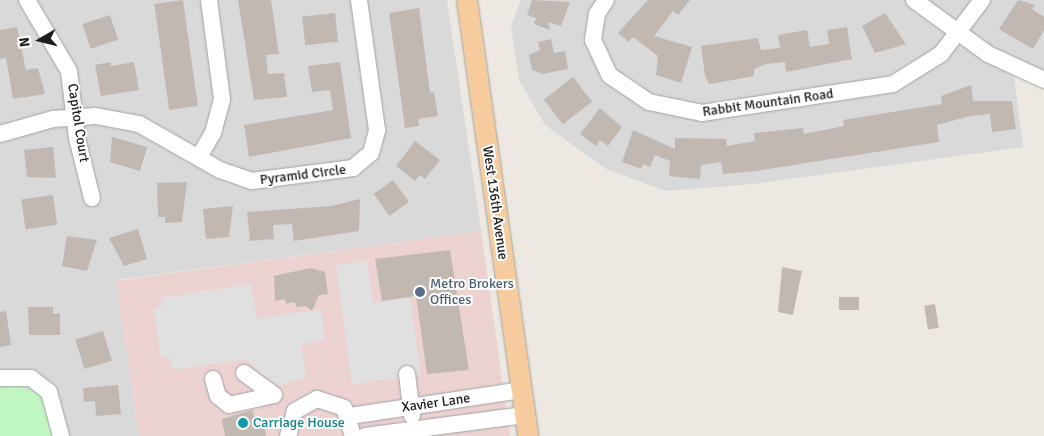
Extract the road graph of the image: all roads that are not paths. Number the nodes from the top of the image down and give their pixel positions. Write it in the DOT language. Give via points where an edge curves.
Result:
graph roads {
  1 [pos="27,0"];
  2 [pos="209,0"];
  3 [pos="359,0"];
  4 [pos="466,0"];
  5 [pos="606,0"];
  6 [pos="914,0"];
  7 [pos="982,0"];
  8 [pos="958,33"];
  9 [pos="1044,80"];
  10 [pos="75,116"];
  11 [pos="0,134"];
  12 [pos="199,157"];
  13 [pos="92,198"];
  14 [pos="244,373"];
  15 [pos="407,374"];
  16 [pos="0,378"];
  17 [pos="213,380"];
  18 [pos="521,390"];
  19 [pos="411,407"];
  20 [pos="525,415"];
  21 [pos="350,416"];
  22 [pos="415,433"];
  23 [pos="61,436"];
  24 [pos="288,436"];
  25 [pos="354,436"];
  26 [pos="365,436"];
  27 [pos="528,436"];
  1 -- 10 [label="street, Capitol Court" via="69,71"];
  2 -- 12 [label="street" via="222,99 213,133"];
  3 -- 12 [label="street, Pyramid Circle" via="377,130 376,142 363,162 340,172 268,182 235,177"];
  4 -- 18 [label="main road, West 136th Avenue"];
  5 -- 8 [label="street, Rabbit Mountain Road" via="593,27 601,64 649,102 683,112 893,84 927,67"];
  6 -- 8 [label="street"];
  7 -- 8 [label="street, Rabbit Mountain Road"];
  8 -- 9 [label="street" via="988,54"];
  10 -- 11 [label="street"];
  10 -- 12 [label="street, Pyramid Circle" via="139,124"];
  10 -- 13 [label="street, Capitol Court"];
  14 -- 17 [label="street" via="274,395 230,405 218,396"];
  15 -- 19 [label="street"];
  16 -- 23 [label="street" via="45,377 54,400"];
  18 -- 19 [label="street, Xavier Lane"];
  18 -- 20 [label="main road, West 136th Avenue"];
  19 -- 21 [label="street, Xavier Lane"];
  19 -- 22 [label="street"];
  20 -- 22 [label="street, Xavier Lane"];
  20 -- 27 [label="main road, West 136th Avenue"];
  21 -- 24 [label="street" via="336,402 308,401 295,411"];
  21 -- 25 [label="street"];
  22 -- 26 [label="street, Xavier Lane"];
}
